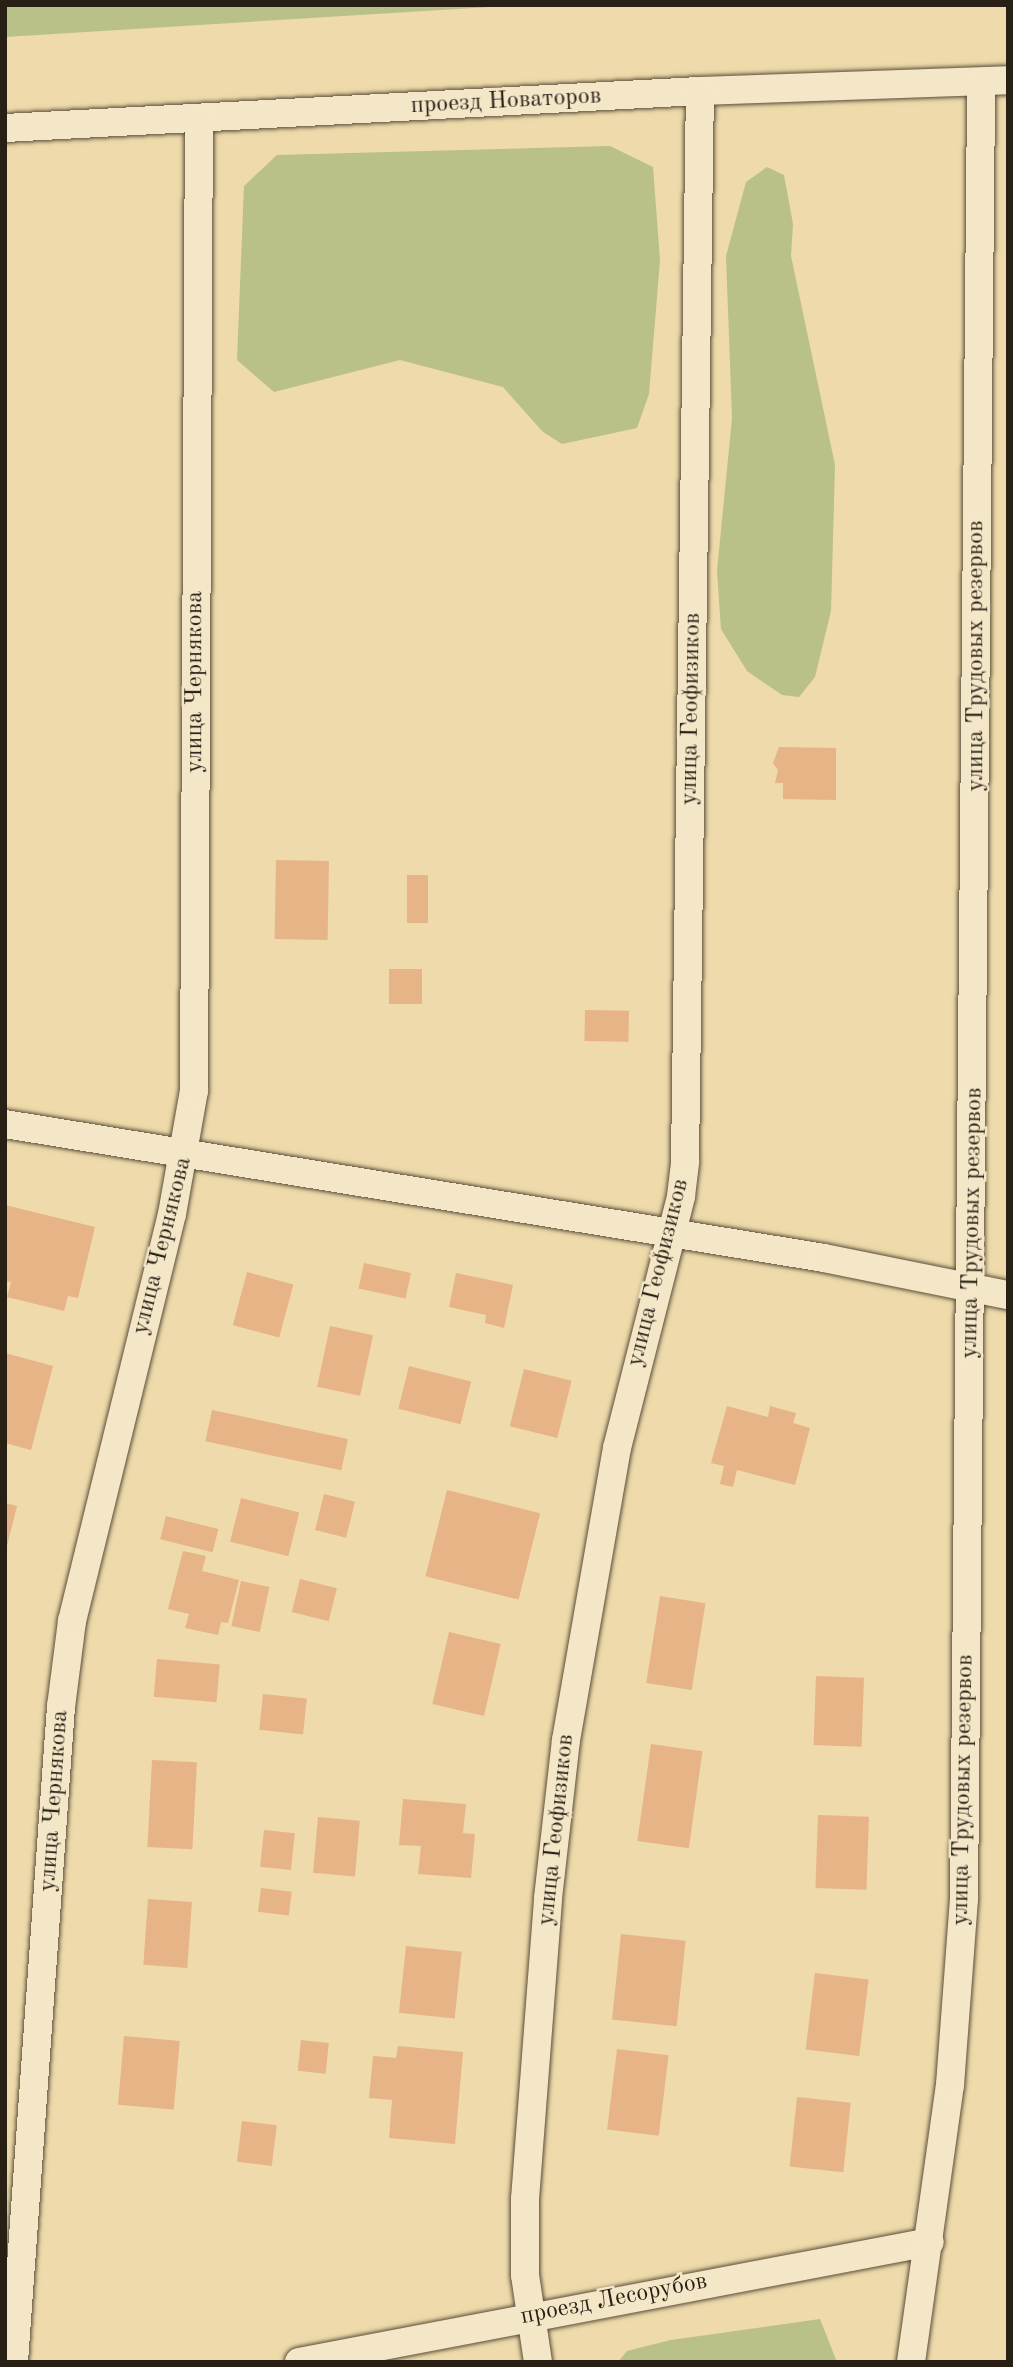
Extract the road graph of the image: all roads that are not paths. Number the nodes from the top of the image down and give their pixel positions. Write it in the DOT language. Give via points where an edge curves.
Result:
graph roads {
  1 [pos="995,81"];
  2 [pos="700,90"];
  3 [pos="199,119"];
  4 [pos="5,128"];
  5 [pos="5,1124"];
  6 [pos="186,1155"];
  7 [pos="670,1235"];
  8 [pos="972,1288"];
  9 [pos="1008,1295"];
  10 [pos="930,2242"];
  11 [pos="530,2316"];
  12 [pos="14,2362"];
  13 [pos="299,2362"];
  14 [pos="538,2362"];
  15 [pos="911,2362"];
  1 -- 2 [label="street, проезд Новаторов"];
  1 -- 8 [label="street, улица Трудовых резервов"];
  2 -- 3 [label="street, проезд Новаторов"];
  2 -- 7 [label="street, улица Геофизиков" via="685,1161"];
  3 -- 4 [label="street, проезд Новаторов"];
  3 -- 6 [label="street, улица Чернякова" via="194,1091"];
  5 -- 6 [label="street"];
  6 -- 7 [label="street" via="348,1178"];
  6 -- 12 [label="street, улица Чернякова" via="72,1621 61,1707"];
  7 -- 8 [label="street" via="824,1258"];
  7 -- 11 [label="street, улица Геофизиков" via="617,1448 566,1740 548,1899 525,2199"];
  8 -- 9 [label="street"];
  8 -- 10 [label="street, улица Трудовых резервов" via="964,1899 950,2085"];
  10 -- 11 [label="street, проезд Лесорубов"];
  10 -- 15 [label="street, улица Трудовых резервов"];
  11 -- 13 [label="street, проезд Лесорубов"];
  11 -- 14 [label="street, улица Геофизиков"];
}
